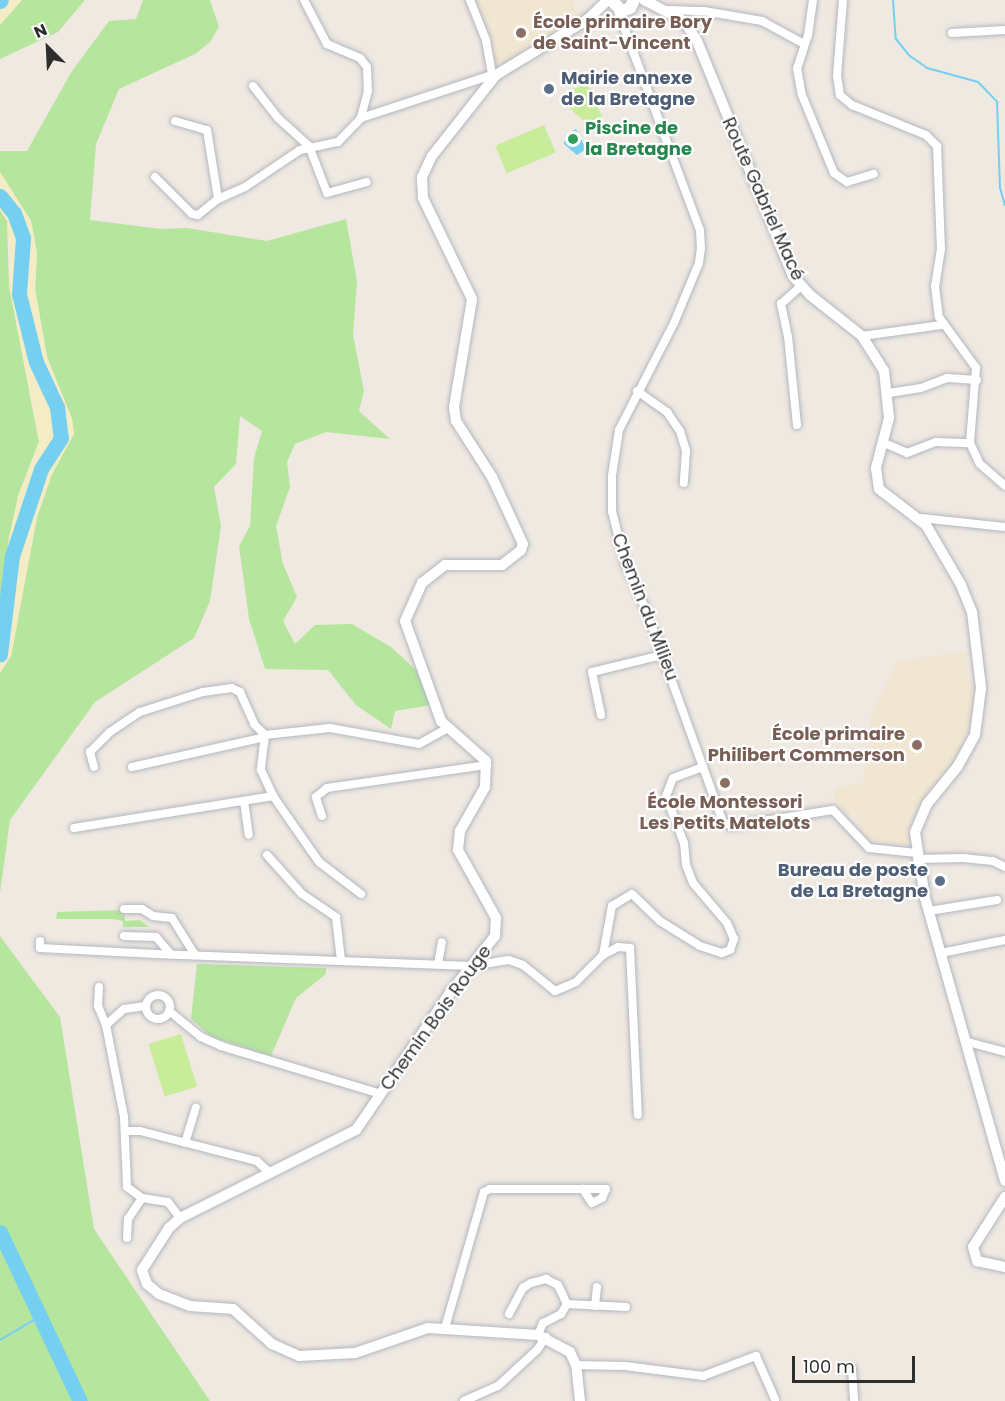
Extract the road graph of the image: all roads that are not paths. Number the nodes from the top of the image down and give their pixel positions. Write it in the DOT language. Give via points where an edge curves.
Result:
graph roads {
  1 [pos="304,0"];
  2 [pos="470,0"];
  3 [pos="813,0"];
  4 [pos="843,0"];
  5 [pos="627,4"];
  6 [pos="668,10"];
  7 [pos="1005,30"];
  8 [pos="952,33"];
  9 [pos="804,44"];
  10 [pos="492,77"];
  11 [pos="253,86"];
  12 [pos="361,118"];
  13 [pos="175,121"];
  14 [pos="309,146"];
  15 [pos="874,174"];
  16 [pos="155,177"];
  17 [pos="367,182"];
  18 [pos="218,199"];
  19 [pos="800,286"];
  20 [pos="941,325"];
  21 [pos="862,336"];
  22 [pos="977,380"];
  23 [pos="637,391"];
  24 [pos="889,393"];
  25 [pos="797,425"];
  26 [pos="884,443"];
  27 [pos="970,443"];
  28 [pos="684,483"];
  29 [pos="1005,486"];
  30 [pos="921,518"];
  31 [pos="1005,527"];
  32 [pos="663,655"];
  33 [pos="601,715"];
  34 [pos="448,728"];
  35 [pos="265,736"];
  36 [pos="487,765"];
  37 [pos="703,766"];
  38 [pos="94,767"];
  39 [pos="132,767"];
  40 [pos="273,796"];
  41 [pos="244,801"];
  42 [pos="322,816"];
  43 [pos="74,828"];
  44 [pos="249,835"];
  45 [pos="267,855"];
  46 [pos="917,856"];
  47 [pos="275,865"];
  48 [pos="1005,867"];
  49 [pos="265,872"];
  50 [pos="361,894"];
  51 [pos="997,900"];
  52 [pos="124,909"];
  53 [pos="929,911"];
  54 [pos="124,936"];
  55 [pos="1005,940"];
  56 [pos="40,941"];
  57 [pos="442,942"];
  58 [pos="941,953"];
  59 [pos="171,954"];
  60 [pos="195,955"];
  61 [pos="603,956"];
  62 [pos="341,960"];
  63 [pos="438,964"];
  64 [pos="471,966"];
  65 [pos="99,987"];
  66 [pos="146,1006"];
  67 [pos="169,1011"];
  68 [pos="106,1025"];
  69 [pos="968,1042"];
  70 [pos="1005,1052"];
  71 [pos="381,1094"];
  72 [pos="196,1108"];
  73 [pos="638,1115"];
  74 [pos="126,1131"];
  75 [pos="185,1143"];
  76 [pos="270,1173"];
  77 [pos="1005,1181"];
  78 [pos="583,1189"];
  79 [pos="1005,1197"];
  80 [pos="142,1198"];
  81 [pos="180,1218"];
  82 [pos="127,1238"];
  83 [pos="1005,1267"];
  84 [pos="597,1287"];
  85 [pos="567,1304"];
  86 [pos="595,1305"];
  87 [pos="626,1307"];
  88 [pos="509,1314"];
  89 [pos="445,1328"];
  90 [pos="542,1336"];
  91 [pos="576,1365"];
  92 [pos="852,1369"];
  93 [pos="775,1399"];
  94 [pos="464,1401"];
  95 [pos="580,1401"];
  96 [pos="854,1401"];
  1 -- 12 [label="street" via="327,44 360,58 367,67 368,91"];
  2 -- 10 [label="street" via="486,40"];
  3 -- 9 [label="street"];
  4 -- 20 [label="street" via="837,76 840,95 852,105 926,135 937,146 941,249 935,286"];
  5 -- 6 [label="street, Route Gabriel Macé"];
  5 -- 10 [label="street" via="598,10"];
  5 -- 23 [label="street, Chemin du Milieu" via="625,24 700,230 701,248 699,263 674,323"];
  6 -- 9 [label="street" via="704,10 762,21"];
  6 -- 19 [label="street, Route Gabriel Macé" via="684,21 698,41 741,156"];
  7 -- 8 [label="street"];
  9 -- 15 [label="street" via="798,61 798,79 834,173 847,182"];
  10 -- 12 [label="street"];
  10 -- 34 [label="street" via="432,156 422,189 472,299 454,407 456,421 492,477 523,544 502,565 447,564 422,583 412,601 405,621 408,638 441,721"];
  11 -- 14 [label="street" via="278,118"];
  12 -- 14 [label="street" via="338,142"];
  13 -- 18 [label="street" via="207,130"];
  14 -- 17 [label="street" via="327,193"];
  14 -- 18 [label="street" via="274,164 245,188"];
  16 -- 18 [label="street" via="192,214 204,212"];
  19 -- 21 [label="street, Route Gabriel Macé"];
  19 -- 25 [label="street" via="781,304"];
  20 -- 21 [label="street"];
  20 -- 22 [label="street" via="969,356"];
  21 -- 24 [label="street, Route Gabriel Macé" via="884,371"];
  22 -- 24 [label="street" via="947,378 921,388"];
  22 -- 27 [label="street"];
  23 -- 28 [label="street" via="675,422 686,451"];
  23 -- 32 [label="street, Chemin du Milieu" via="621,421 615,447 612,511 625,563"];
  24 -- 26 [label="street, Route Gabriel Macé" via="890,418"];
  26 -- 27 [label="street" via="907,453 936,442"];
  26 -- 30 [label="street, Route Gabriel Macé" via="876,468 879,489 886,498"];
  27 -- 29 [label="street" via="980,464"];
  30 -- 31 [label="street"];
  30 -- 46 [label="street, Route Gabriel Macé" via="961,585 972,612 981,691 978,722 969,748 916,826"];
  32 -- 33 [label="street" via="592,672"];
  32 -- 37 [label="street, Chemin du Milieu"];
  34 -- 35 [label="street" via="419,744 330,728"];
  34 -- 36 [label="street" via="476,748"];
  35 -- 38 [label="street" via="254,723 240,692 232,688 203,692 140,712 110,732 90,752"];
  35 -- 39 [label="street"];
  35 -- 40 [label="street" via="261,770"];
  36 -- 42 [label="street" via="327,788 316,797"];
  36 -- 64 [label="street, Chemin Bois Rouge" via="485,787 458,842 466,870 497,926 495,936"];
  37 -- 46 [label="street, Chemin du Milieu" via="723,822 728,825 833,810 869,848"];
  37 -- 61 [label="street" via="674,778 666,796 684,843 693,882 727,923 734,939 730,950 722,953 700,946 660,921 632,894 612,906"];
  40 -- 41 [label="street"];
  40 -- 50 [label="street" via="319,862"];
  41 -- 43 [label="street"];
  41 -- 44 [label="street"];
  45 -- 47 [label="street"];
  46 -- 48 [label="street" via="993,861"];
  46 -- 53 [label="street, Route Gabriel Macé"];
  47 -- 49 [label="street"];
  47 -- 62 [label="street" via="302,894 336,917"];
  51 -- 53 [label="street"];
  52 -- 60 [label="street" via="142,909 153,916 172,918"];
  53 -- 58 [label="street, Route Gabriel Macé"];
  54 -- 59 [label="street" via="156,937"];
  55 -- 58 [label="street"];
  56 -- 59 [label="street" via="40,948"];
  57 -- 63 [label="street"];
  58 -- 69 [label="street, Route Gabriel Macé"];
  59 -- 60 [label="street"];
  60 -- 62 [label="street"];
  61 -- 64 [label="street" via="576,982 555,991 523,964 509,960"];
  61 -- 73 [label="street" via="618,947 630,948"];
  62 -- 63 [label="street"];
  63 -- 64 [label="street"];
  64 -- 71 [label="street, Chemin Bois Rouge"];
  65 -- 68 [label="street" via="99,1006"];
  66 -- 67 [label="street" via="155,1019"];
  66 -- 67 [label="street" via="158,995 168,1000"];
  66 -- 68 [label="street" via="124,1009"];
  67 -- 71 [label="street" via="201,1037 221,1046"];
  68 -- 74 [label="street"];
  69 -- 70 [label="street"];
  69 -- 77 [label="street, Route Gabriel Macé"];
  71 -- 76 [label="street, Chemin Bois Rouge" via="348,1136"];
  72 -- 75 [label="street"];
  74 -- 75 [label="street"];
  74 -- 80 [label="street" via="127,1187"];
  75 -- 76 [label="street" via="257,1161"];
  76 -- 81 [label="street, Chemin Bois Rouge"];
  78 -- 89 [label="street" via="484,1192"];
  79 -- 83 [label="street" via="973,1248 977,1261"];
  80 -- 81 [label="street" via="174,1206"];
  80 -- 82 [label="street" via="128,1219"];
  81 -- 89 [label="street, Chemin Bois Rouge" via="145,1262 143,1276 147,1284 171,1300 238,1311 272,1344 288,1352 329,1357 362,1351 414,1331"];
  84 -- 86 [label="street"];
  85 -- 86 [label="street"];
  85 -- 88 [label="street" via="558,1285 546,1279 523,1288"];
  85 -- 90 [label="street" via="561,1314 543,1323"];
  86 -- 87 [label="street"];
  89 -- 90 [label="street, Chemin Bois Rouge"];
  90 -- 91 [label="street, Chemin Bois Rouge" via="570,1352"];
  90 -- 94 [label="street" via="507,1379"];
  91 -- 93 [label="street" via="625,1366 703,1376 756,1356"];
  91 -- 95 [label="street"];
  92 -- 96 [label="street"];
}
